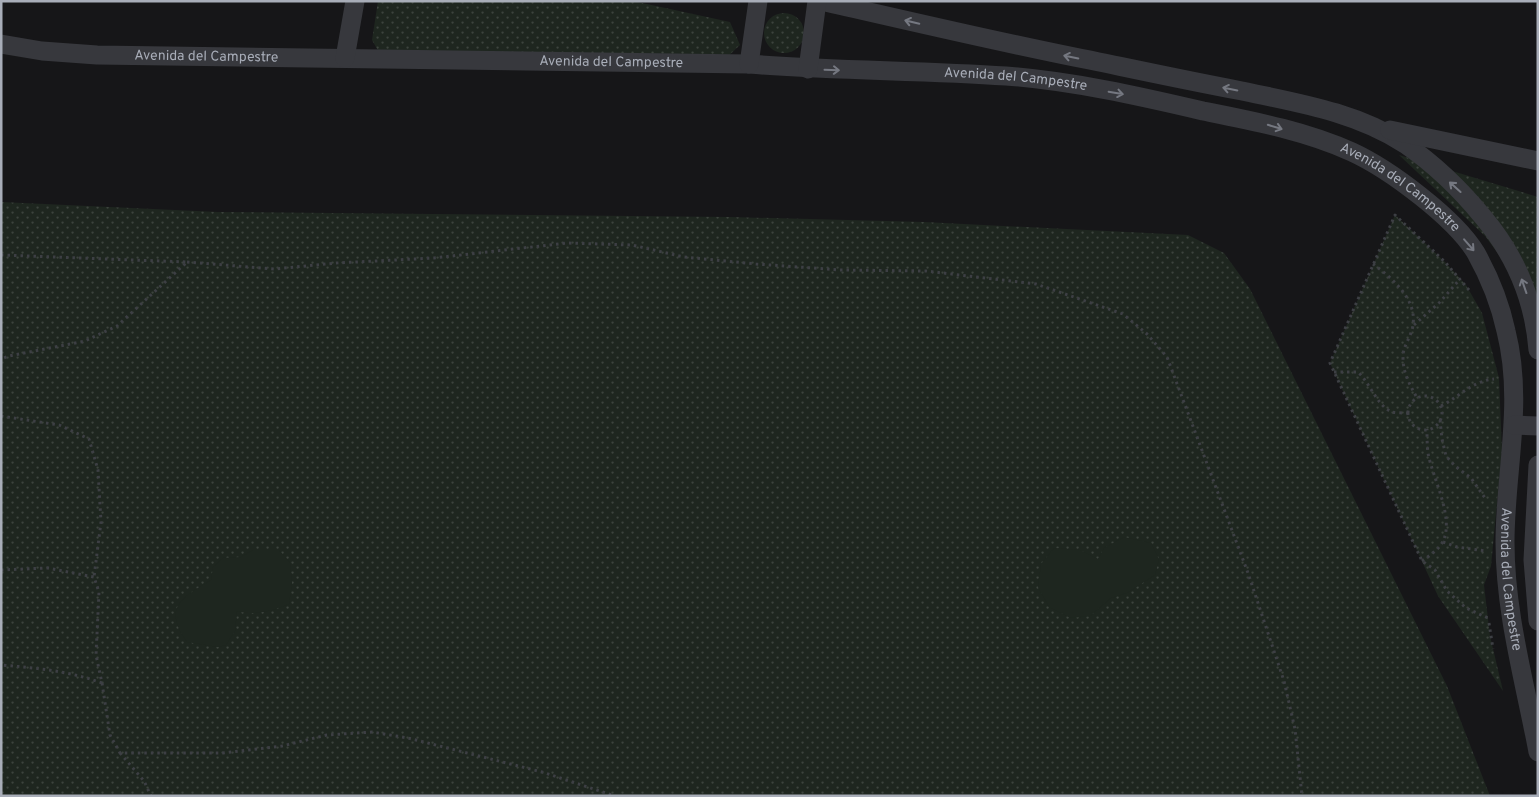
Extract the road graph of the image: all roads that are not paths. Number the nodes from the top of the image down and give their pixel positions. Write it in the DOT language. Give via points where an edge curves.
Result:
graph roads {
  1 [pos="354,1"];
  2 [pos="758,1"];
  3 [pos="817,1"];
  4 [pos="822,1"];
  5 [pos="1,44"];
  6 [pos="345,58"];
  7 [pos="749,64"];
  8 [pos="808,69"];
  9 [pos="1320,107"];
  10 [pos="1369,125"];
  11 [pos="1315,139"];
  12 [pos="1538,161"];
  13 [pos="1538,350"];
  14 [pos="1514,425"];
  15 [pos="1538,426"];
  16 [pos="1538,465"];
  17 [pos="1538,621"];
  18 [pos="1534,709"];
  19 [pos="1538,752"];
  1 -- 6 [label="street"];
  2 -- 7 [label="street"];
  3 -- 8 [label="street"];
  9 -- 4 [label="street, Avenida del Campestre, one-way" via="1040,50"];
  5 -- 6 [label="street, Avenida del Campestre" via="97,56"];
  6 -- 7 [label="street, Avenida del Campestre"];
  7 -- 8 [label="street, Avenida del Campestre"];
  8 -- 11 [label="street, Avenida del Campestre, one-way" via="1008,76 1047,81 1156,100"];
  9 -- 10 [label="street, Avenida del Campestre"];
  9 -- 11 [label="street"];
  10 -- 12 [label="street, Avenida del Campestre"];
  13 -- 10 [label="street, Avenida del Campestre, one-way" via="1536,321 1522,279 1499,236 1468,198 1428,163 1404,144"];
  11 -- 14 [label="street, Avenida del Campestre, one-way" via="1352,152 1386,171 1420,195 1474,250 1495,289 1507,334 1514,378"];
  14 -- 15 [label="street"];
  14 -- 18 [label="street, Avenida del Campestre" via="1505,539 1506,581 1510,618"];
  16 -- 17 [label="street, Avenida del Campestre" via="1532,560"];
  18 -- 19 [label="street, Avenida del Campestre"];
}
